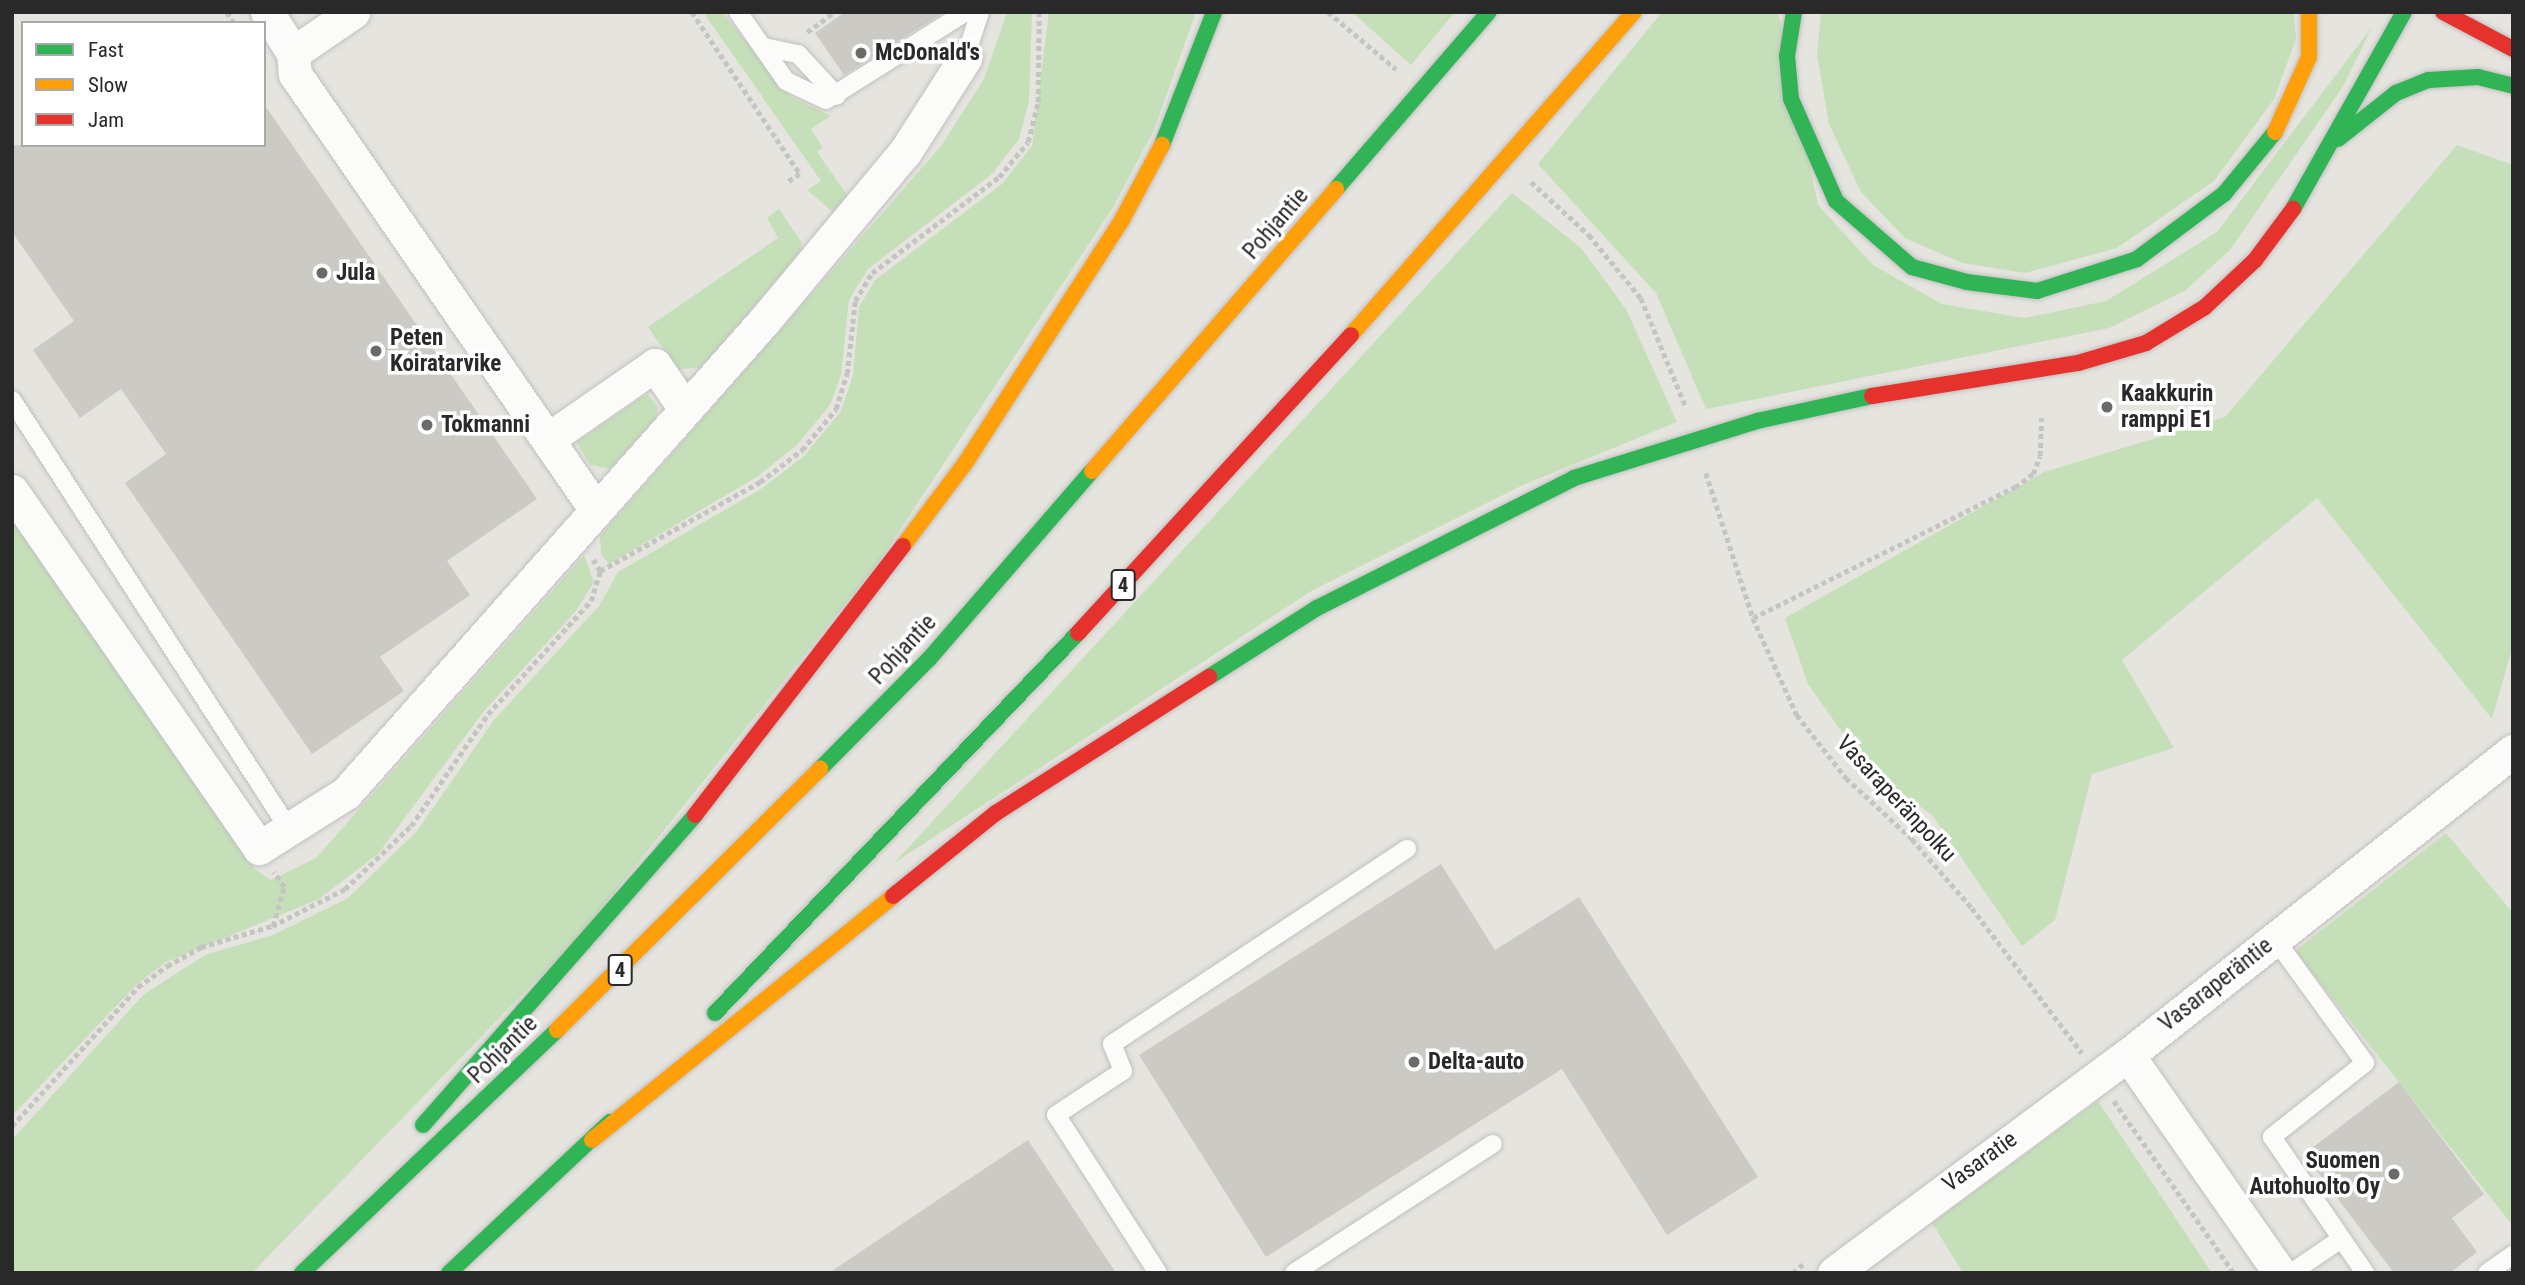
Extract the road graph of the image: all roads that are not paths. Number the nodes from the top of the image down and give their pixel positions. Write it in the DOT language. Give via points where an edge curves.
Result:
graph roads {
  1 [pos="267,12"];
  2 [pos="353,12"];
  3 [pos="738,12"];
  4 [pos="966,12"];
  5 [pos="980,12"];
  6 [pos="1214,12"];
  7 [pos="1489,12"];
  8 [pos="1634,12"];
  9 [pos="1794,12"];
  10 [pos="2309,12"];
  11 [pos="2404,12"];
  12 [pos="2443,12"];
  13 [pos="764,47"];
  14 [pos="2513,49"];
  15 [pos="293,53"];
  16 [pos="965,58"];
  17 [pos="2513,86"];
  18 [pos="838,96"];
  19 [pos="2328,147"];
  20 [pos="12,400"];
  21 [pos="685,409"];
  22 [pos="548,439"];
  23 [pos="12,491"];
  24 [pos="586,522"];
  25 [pos="2513,751"];
  26 [pos="289,829"];
  27 [pos="1407,849"];
  28 [pos="2275,939"];
  29 [pos="2128,1055"];
  30 [pos="411,1139"];
  31 [pos="592,1140"];
  32 [pos="1493,1144"];
  33 [pos="382,1170"];
  34 [pos="2341,1239"];
  35 [pos="2513,1255"];
  36 [pos="288,1273"];
  37 [pos="302,1273"];
  38 [pos="449,1273"];
  39 [pos="1158,1273"];
  40 [pos="1294,1273"];
  41 [pos="1834,1273"];
  42 [pos="2280,1273"];
  43 [pos="2291,1273"];
  44 [pos="2365,1273"];
  45 [pos="2487,1273"];
  1 -- 15 [label="street"];
  2 -- 15 [label="street"];
  3 -- 13 [label="lane"];
  4 -- 18 [label="lane"];
  5 -- 16 [label="lane"];
  6 -- 30 [label="main road" via="1165,139 1124,218 967,462 754,744 589,943"];
  7 -- 37 [label="main road, Pohjantie / 4" via="929,659 603,986"];
  8 -- 31 [label="main road, 4" via="1296,397 998,720"];
  9 -- 10 [label="main road" via="1787,56 1791,99 1836,201 1912,267 1967,282 2037,290 2137,259 2224,194 2283,121 2309,57"];
  11 -- 19 [label="main road"];
  12 -- 14 [label="main road"];
  13 -- 18 [label="lane" via="798,54"];
  13 -- 18 [label="lane" via="797,90 816,99"];
  15 -- 22 [label="street" via="295,74"];
  16 -- 21 [label="street" via="905,152"];
  17 -- 19 [label="main road" via="2478,77 2429,80 2396,93"];
  19 -- 31 [label="main road" via="2255,260 2205,307 2146,343 2078,363 1910,388 1757,421 1574,478 1318,608 996,813"];
  20 -- 26 [label="lane"];
  21 -- 22 [label="street" via="655,365"];
  21 -- 24 [label="street"];
  22 -- 24 [label="street"];
  23 -- 26 [label="street" via="259,848"];
  24 -- 26 [label="street" via="346,793"];
  25 -- 28 [label="street, Vasaraperäntie"];
  27 -- 39 [label="lane" via="1112,1044 1123,1071 1056,1115"];
  28 -- 29 [label="street, Vasaraperäntie"];
  28 -- 34 [label="lane" via="2365,1063 2272,1137"];
  29 -- 41 [label="street, Vasaratie" via="2091,1067"];
  29 -- 42 [label="street"];
  31 -- 38 [label="main road, 4"];
  32 -- 40 [label="lane"];
  33 -- 36 [label="main road"];
  34 -- 43 [label="lane"];
  34 -- 44 [label="lane"];
  35 -- 45 [label="lane"];
}
